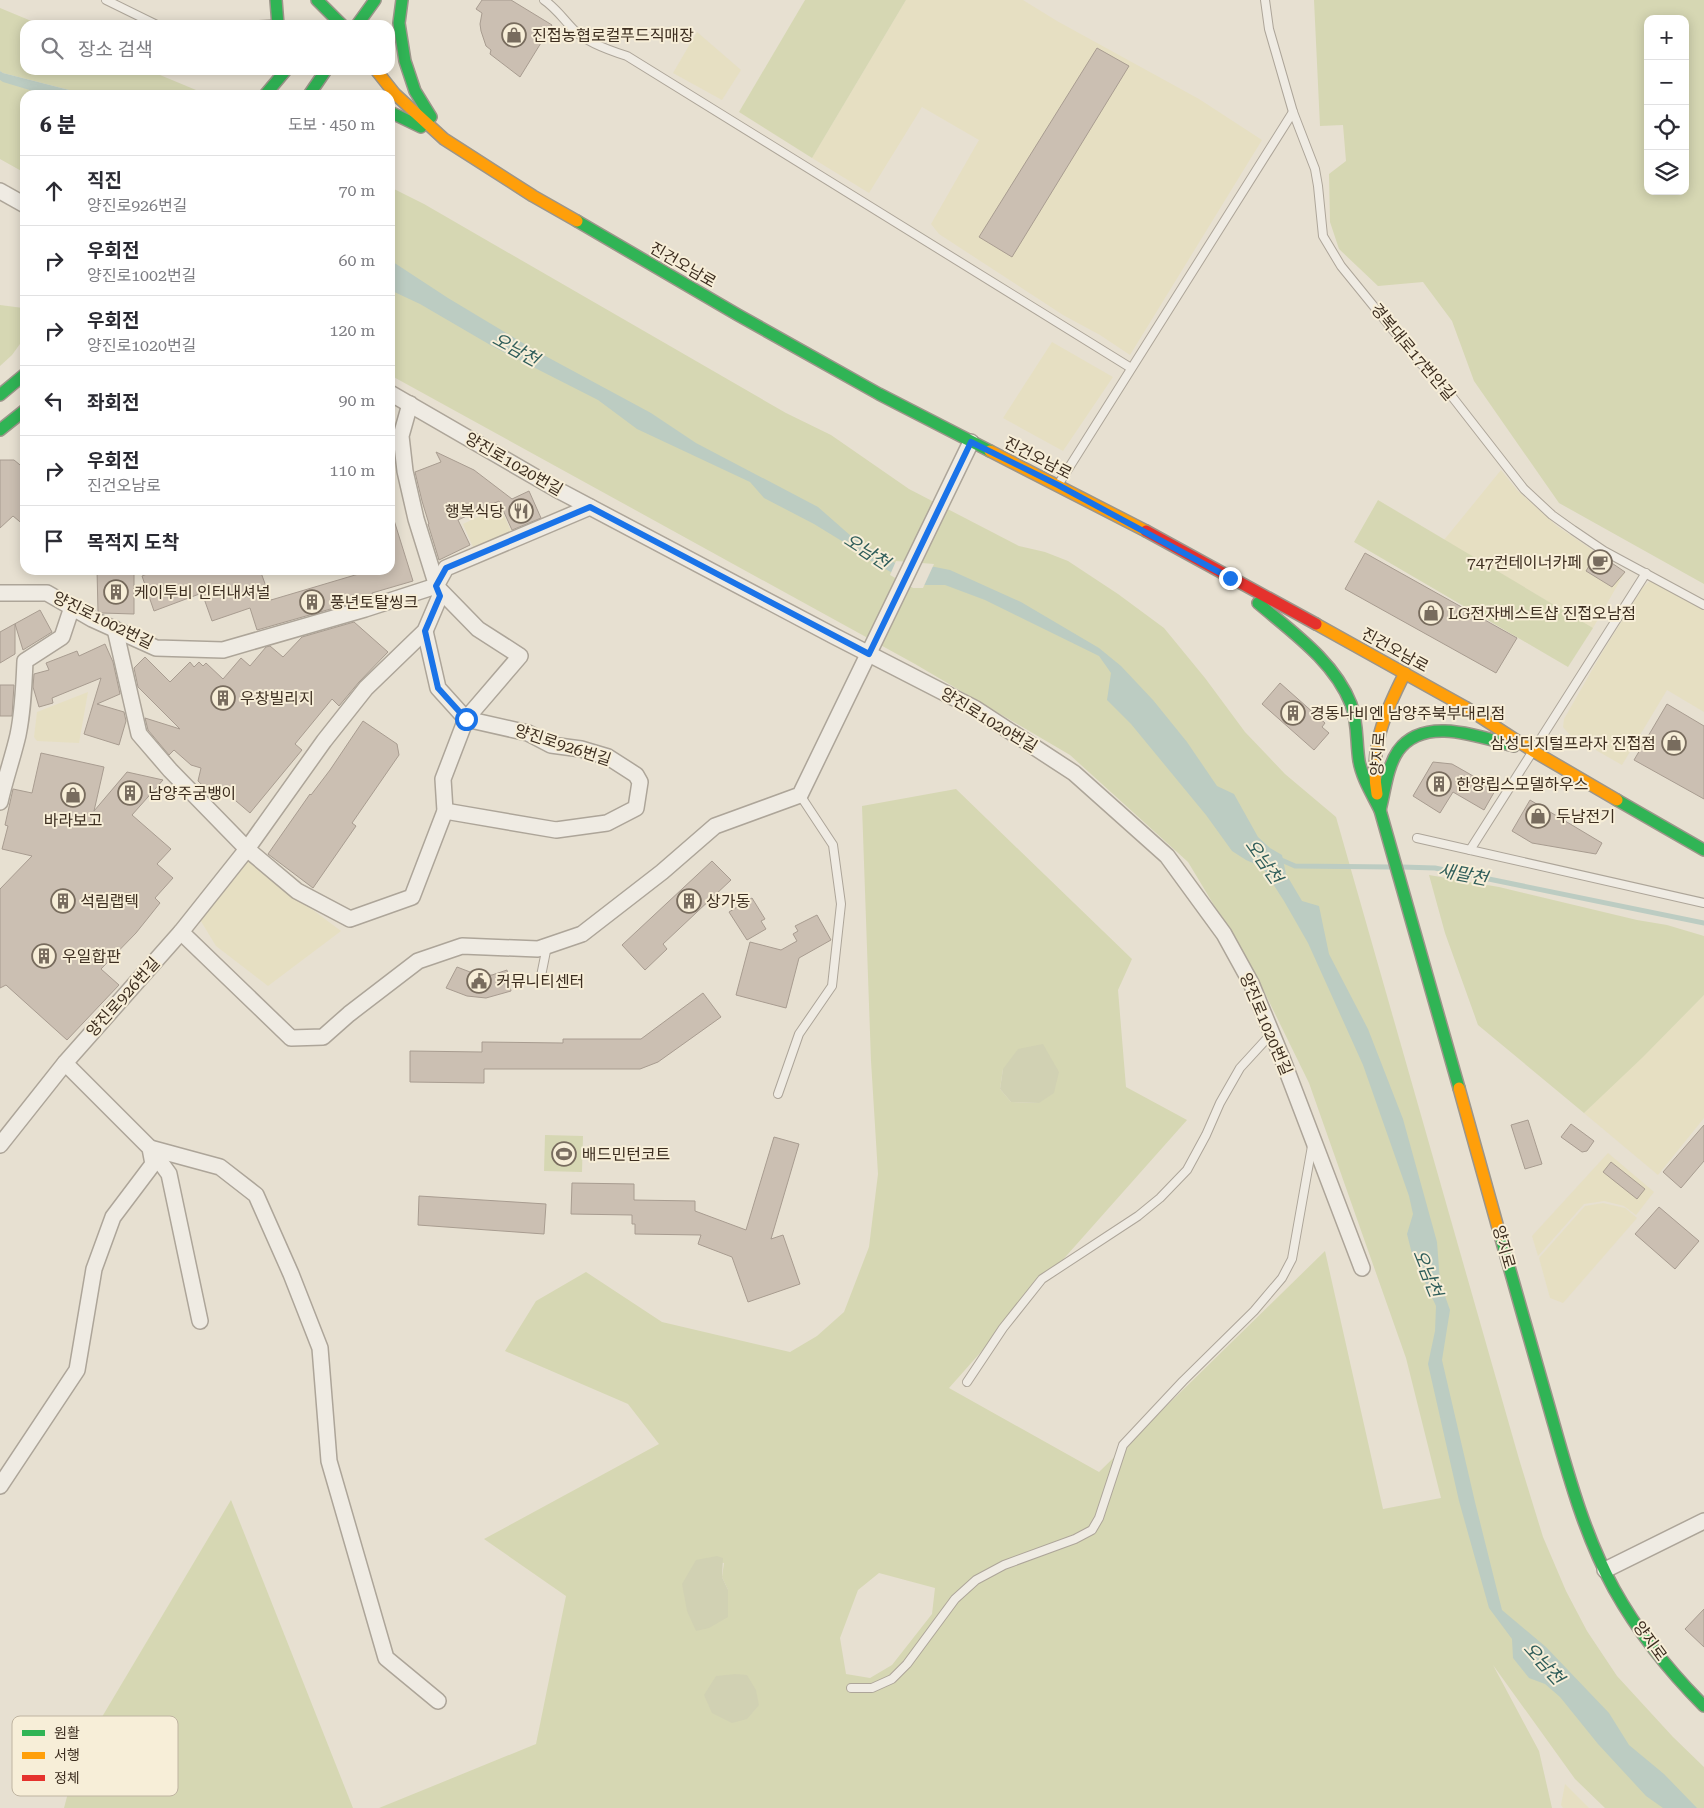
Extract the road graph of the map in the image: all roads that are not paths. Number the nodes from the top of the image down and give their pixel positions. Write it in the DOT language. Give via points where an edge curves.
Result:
graph roads {
  1 [pos="106,0"];
  2 [pos="276,0"];
  3 [pos="317,0"];
  4 [pos="327,0"];
  5 [pos="375,0"];
  6 [pos="402,0"];
  7 [pos="544,0"];
  8 [pos="1265,0"];
  9 [pos="339,16"];
  10 [pos="147,20"];
  11 [pos="278,20"];
  12 [pos="361,20"];
  13 [pos="271,75"];
  14 [pos="282,75"];
  15 [pos="323,75"];
  16 [pos="380,75"];
  17 [pos="268,90"];
  18 [pos="270,90"];
  19 [pos="312,90"];
  20 [pos="392,90"];
  21 [pos="395,94"];
  22 [pos="1293,112"];
  23 [pos="395,114"];
  24 [pos="444,139"];
  25 [pos="0,190"];
  26 [pos="20,202"];
  27 [pos="1131,368"];
  28 [pos="20,378"];
  29 [pos="0,396"];
  30 [pos="395,396"];
  31 [pos="410,404"];
  32 [pos="20,414"];
  33 [pos="0,430"];
  34 [pos="971,442"];
  35 [pos="1058,485"];
  36 [pos="590,507"];
  37 [pos="1646,573"];
  38 [pos="1230,578"];
  39 [pos="436,586"];
  40 [pos="0,592"];
  41 [pos="1704,605"];
  42 [pos="72,607"];
  43 [pos="115,629"];
  44 [pos="425,631"];
  45 [pos="871,650"];
  46 [pos="1405,673"];
  47 [pos="466,719"];
  48 [pos="1533,751"];
  49 [pos="800,795"];
  50 [pos="0,802"];
  51 [pos="1380,810"];
  52 [pos="445,811"];
  53 [pos="1418,838"];
  54 [pos="247,848"];
  55 [pos="1470,850"];
  56 [pos="1704,850"];
  57 [pos="1704,903"];
  58 [pos="181,932"];
  59 [pos="547,946"];
  60 [pos="541,976"];
  61 [pos="1272,1033"];
  62 [pos="64,1063"];
  63 [pos="778,1094"];
  64 [pos="1313,1143"];
  65 [pos="0,1145"];
  66 [pos="150,1148"];
  67 [pos="1362,1268"];
  68 [pos="200,1321"];
  69 [pos="967,1382"];
  70 [pos="0,1486"];
  71 [pos="1704,1521"];
  72 [pos="1605,1570"];
  73 [pos="851,1688"];
  74 [pos="438,1701"];
  75 [pos="1704,1706"];
  1 -- 10 [label="lane"];
  2 -- 11 [label="main road"];
  3 -- 9 [label="main road"];
  4 -- 9 [label="main road"];
  5 -- 12 [label="main road"];
  6 -- 24 [label="main road" via="399,23 405,61 415,91"];
  7 -- 27 [label="lane" via="576,32 608,50 627,56"];
  8 -- 22 [label="lane, 경복대로17번안길" via="1269,29"];
  13 -- 17 [label="main road"];
  14 -- 18 [label="main road"];
  15 -- 19 [label="main road"];
  16 -- 20 [label="main road, 진건오남로"];
  21 -- 24 [label="main road, 진건오남로"];
  22 -- 27 [label="lane"];
  22 -- 37 [label="lane, 경복대로17번안길" via="1315,169 1323,236 1341,266 1419,362 1443,386 1524,489 1572,530"];
  23 -- 24 [label="main road"];
  24 -- 34 [label="main road, 진건오남로" via="533,196 738,316"];
  25 -- 26 [label="street"];
  27 -- 35 [label="lane"];
  28 -- 29 [label="main road"];
  30 -- 31 [label="street, 양진로1020번길"];
  31 -- 36 [label="street, 양진로1020번길"];
  31 -- 39 [label="street" via="401,436 406,471"];
  32 -- 33 [label="main road"];
  34 -- 35 [label="main road, 진건오남로"];
  34 -- 45 [label="street"];
  35 -- 38 [label="main road, 진건오남로"];
  36 -- 39 [label="street" via="446,568"];
  36 -- 45 [label="street, 양진로1020번길"];
  37 -- 41 [label="lane, 경복대로17번안길"];
  37 -- 48 [label="lane"];
  38 -- 46 [label="main road, 진건오남로"];
  38 -- 51 [label="main road" via="1324,662 1346,691 1356,716 1360,768"];
  39 -- 43 [label="street, 양진로1002번길" via="223,650 156,648"];
  39 -- 44 [label="street, 양진로926번길" via="440,596"];
  39 -- 47 [label="street" via="478,629 520,656"];
  40 -- 42 [label="street, 양진로1002번길" via="46,592"];
  42 -- 43 [label="street, 양진로1002번길"];
  42 -- 50 [label="street" via="62,637 25,661 18,735"];
  43 -- 54 [label="street" via="139,734"];
  44 -- 47 [label="street" via="438,688"];
  44 -- 54 [label="street, 양진로926번길" via="366,688"];
  45 -- 49 [label="street"];
  45 -- 61 [label="street, 양진로1020번길" via="976,709 1037,748 1074,774 1167,856 1224,934 1251,983"];
  46 -- 48 [label="main road, 진건오남로"];
  46 -- 51 [label="main road, 양지로" via="1381,721 1376,741 1376,790"];
  47 -- 52 [label="street" via="443,779"];
  47 -- 52 [label="street, 양진로926번길" via="528,733 551,745 608,757 636,775 640,782 636,808 607,822 556,830"];
  48 -- 51 [label="main road" via="1461,732 1440,730 1419,734 1410,738 1398,752"];
  48 -- 55 [label="lane"];
  48 -- 56 [label="main road, 진건오남로"];
  49 -- 59 [label="street" via="715,826 582,934"];
  49 -- 63 [label="lane" via="833,846 841,904 832,986 799,1034"];
  51 -- 72 [label="main road, 양지로" via="1574,1496"];
  52 -- 54 [label="street" via="412,897 350,919 297,891"];
  53 -- 55 [label="lane"];
  54 -- 58 [label="street, 양진로926번길"];
  55 -- 57 [label="lane"];
  58 -- 59 [label="street" via="291,1038 323,1038 348,1014 418,961 462,946"];
  58 -- 62 [label="street, 양진로926번길"];
  59 -- 60 [label="lane"];
  61 -- 64 [label="street, 양진로1020번길"];
  61 -- 69 [label="lane" via="1240,1068 1187,1170 1138,1216 1042,1279 1003,1328"];
  62 -- 65 [label="street, 양진로926번길"];
  62 -- 66 [label="street"];
  64 -- 67 [label="street, 양진로1020번길"];
  64 -- 73 [label="lane" via="1292,1259 1282,1278 1123,1444 1099,1518 1092,1530 976,1580 955,1599 907,1664 892,1679 872,1688"];
  66 -- 68 [label="street" via="169,1174"];
  66 -- 70 [label="street" via="152,1164 113,1217 94,1269 77,1370"];
  66 -- 74 [label="street" via="220,1167 256,1195 320,1348 329,1461 386,1658"];
  71 -- 72 [label="street"];
  72 -- 75 [label="main road, 양지로" via="1649,1643"];
}
